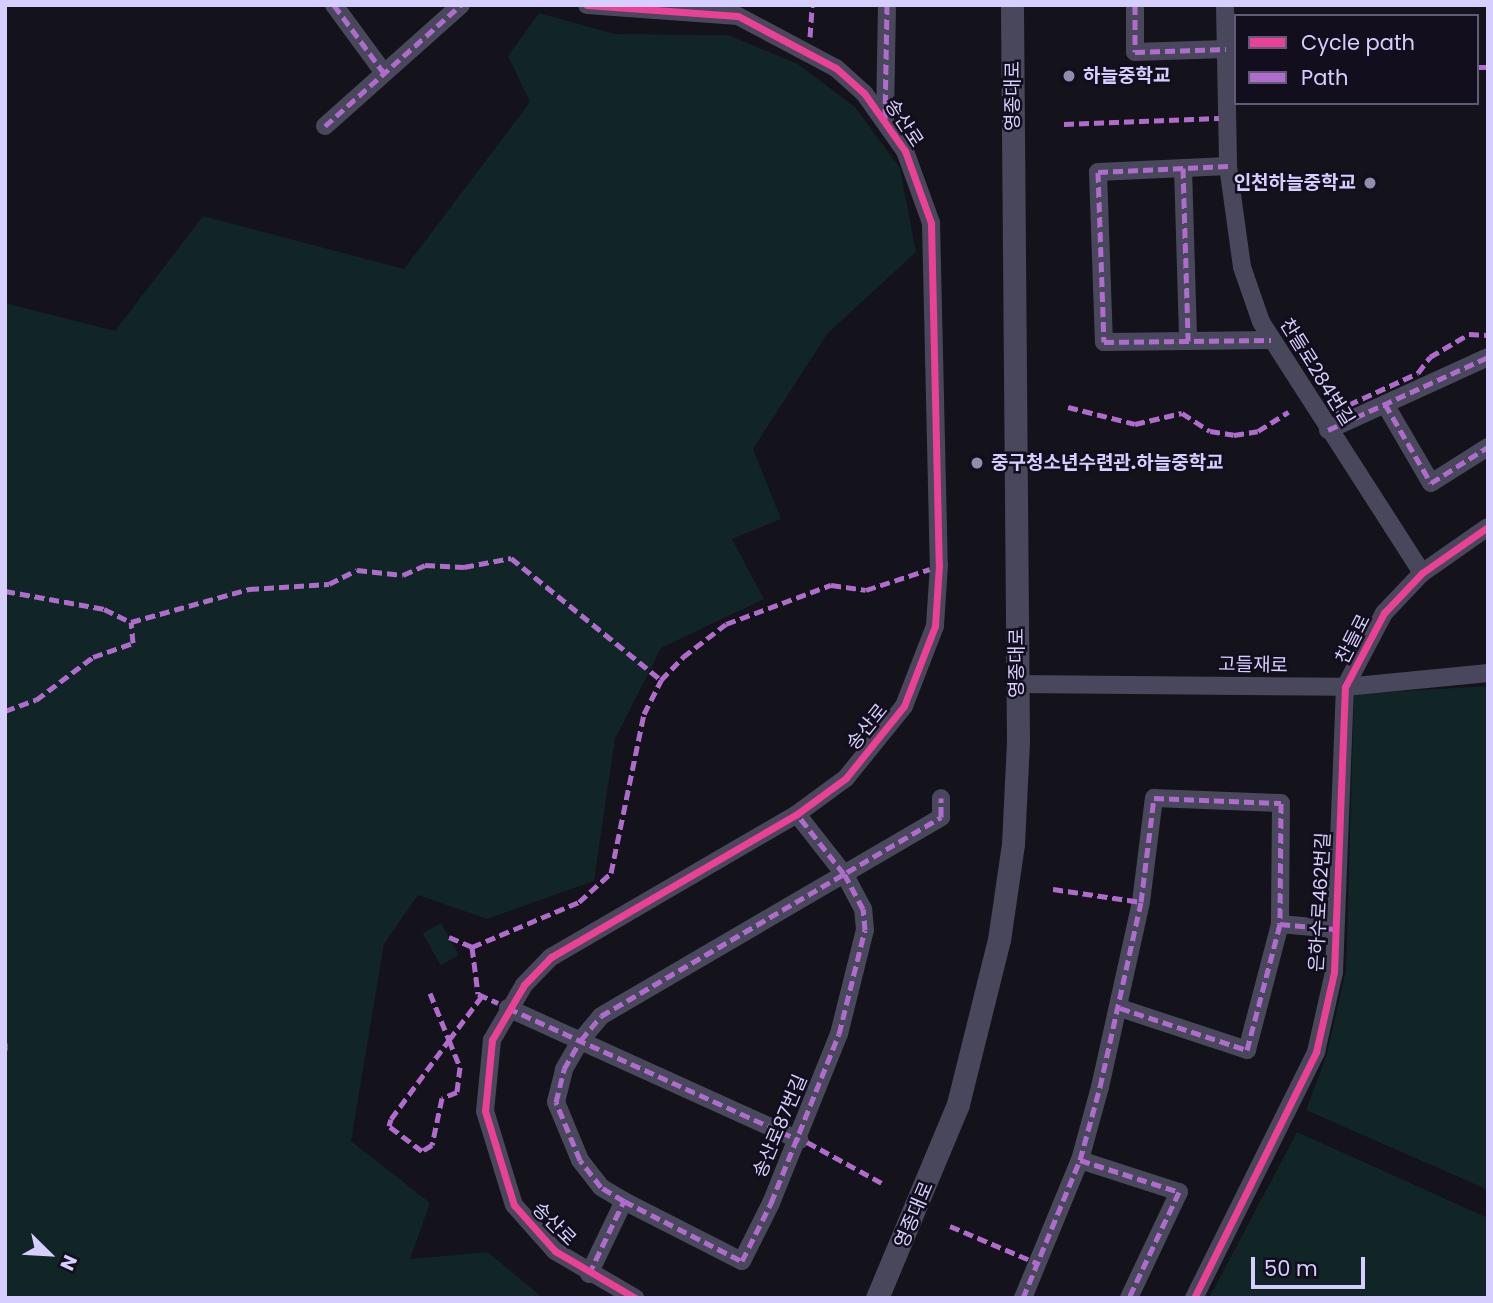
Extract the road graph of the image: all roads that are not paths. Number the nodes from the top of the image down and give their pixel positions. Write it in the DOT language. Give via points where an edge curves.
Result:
graph roads {
  1 [pos="334,5"];
  2 [pos="587,5"];
  3 [pos="887,5"];
  4 [pos="1012,5"];
  5 [pos="1135,5"];
  6 [pos="1225,5"];
  7 [pos="458,6"];
  8 [pos="738,11"];
  9 [pos="1226,49"];
  10 [pos="384,73"];
  11 [pos="885,119"];
  12 [pos="325,126"];
  13 [pos="1228,166"];
  14 [pos="1183,168"];
  15 [pos="1270,340"];
  16 [pos="1188,341"];
  17 [pos="1488,357"];
  18 [pos="1385,404"];
  19 [pos="1328,430"];
  20 [pos="1488,447"];
  21 [pos="1488,527"];
  22 [pos="1422,573"];
  23 [pos="1488,673"];
  24 [pos="1017,684"];
  25 [pos="1345,687"];
  26 [pos="941,798"];
  27 [pos="797,814"];
  28 [pos="844,874"];
  29 [pos="1280,924"];
  30 [pos="1334,929"];
  31 [pos="508,1008"];
  32 [pos="1120,1008"];
  33 [pos="581,1040"];
  34 [pos="799,1140"];
  35 [pos="1080,1160"];
  36 [pos="624,1201"];
  37 [pos="589,1273"];
  38 [pos="635,1298"];
  39 [pos="877,1298"];
  40 [pos="1023,1298"];
  41 [pos="1129,1298"];
  42 [pos="1195,1298"];
  1 -- 10 [label="street"];
  2 -- 8 [label="street, 송산로"];
  3 -- 11 [label="street, 송산로"];
  4 -- 24 [label="street, 영종대로"];
  5 -- 9 [label="street" via="1135,52"];
  6 -- 9 [label="street, 찬들로284번길"];
  7 -- 10 [label="street"];
  8 -- 11 [label="street, 송산로" via="815,53 864,93"];
  9 -- 13 [label="street, 찬들로284번길"];
  10 -- 12 [label="street"];
  11 -- 27 [label="street, 송산로" via="921,186 930,223 935,626 923,668 885,737 846,778"];
  13 -- 14 [label="street"];
  13 -- 15 [label="street, 찬들로284번길" via="1242,267"];
  14 -- 16 [label="street"];
  14 -- 16 [label="street" via="1098,172 1104,342"];
  15 -- 16 [label="street"];
  15 -- 19 [label="street, 찬들로284번길"];
  17 -- 18 [label="street"];
  18 -- 19 [label="street"];
  18 -- 20 [label="street" via="1431,483"];
  19 -- 22 [label="street, 찬들로284번길"];
  21 -- 22 [label="street, 찬들로"];
  22 -- 25 [label="street, 찬들로" via="1384,613"];
  23 -- 25 [label="street, 고들재로"];
  24 -- 25 [label="street, 고들재로"];
  24 -- 39 [label="street, 영종대로" via="1013,844 999,940 958,1104"];
  25 -- 30 [label="street, 은하수로462번길"];
  26 -- 28 [label="street" via="941,817"];
  27 -- 28 [label="street, 송산로87번길"];
  27 -- 31 [label="street, 송산로" via="551,957"];
  28 -- 33 [label="street" via="601,1016"];
  28 -- 34 [label="street, 송산로87번길" via="863,909 865,930 839,1034"];
  29 -- 30 [label="street"];
  29 -- 32 [label="street" via="1247,1050"];
  29 -- 32 [label="street" via="1281,803 1154,798"];
  30 -- 42 [label="street, 은하수로462번길" via="1334,972 1316,1052"];
  31 -- 33 [label="street"];
  31 -- 37 [label="street, 송산로" via="487,1065 485,1111 496,1161 514,1205 555,1251"];
  32 -- 35 [label="street"];
  33 -- 34 [label="street"];
  33 -- 36 [label="street" via="564,1069 556,1102 580,1160 601,1187"];
  34 -- 36 [label="street, 송산로87번길" via="742,1261"];
  35 -- 40 [label="street"];
  35 -- 41 [label="street" via="1179,1192"];
  36 -- 37 [label="street"];
  37 -- 38 [label="street, 송산로"];
}
